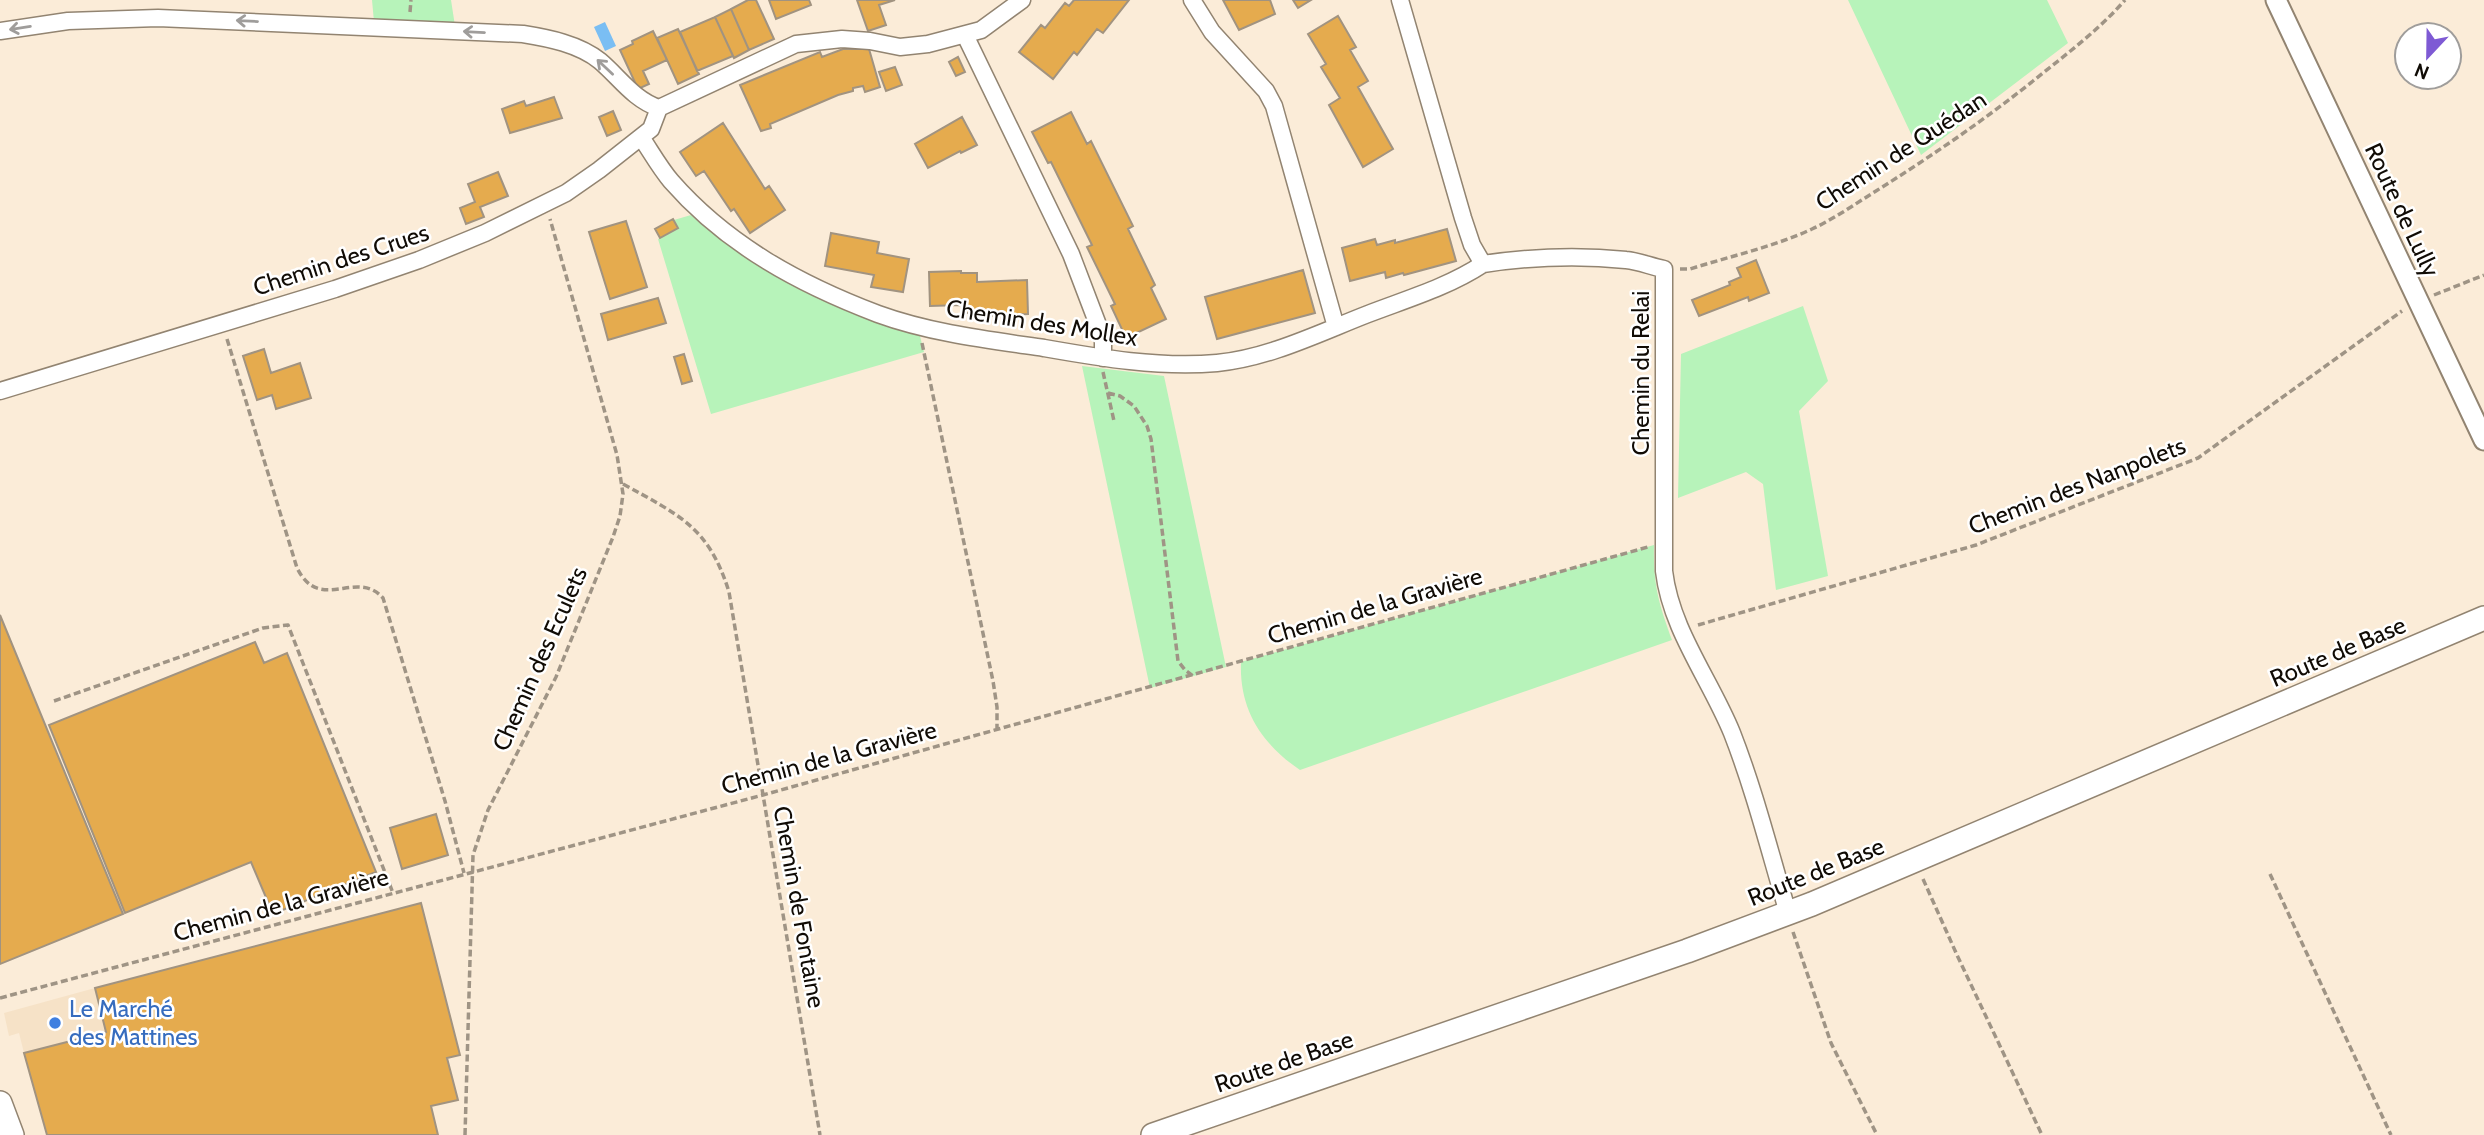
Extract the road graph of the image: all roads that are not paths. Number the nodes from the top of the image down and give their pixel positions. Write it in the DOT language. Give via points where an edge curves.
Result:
graph roads {
  1 [pos="1022,0"];
  2 [pos="1192,0"];
  3 [pos="1400,0"];
  4 [pos="2276,0"];
  5 [pos="0,31"];
  6 [pos="965,35"];
  7 [pos="659,108"];
  8 [pos="641,138"];
  9 [pos="1483,264"];
  10 [pos="1336,327"];
  11 [pos="1102,358"];
  12 [pos="0,391"];
  13 [pos="2484,440"];
  14 [pos="2484,618"];
  15 [pos="1788,913"];
  16 [pos="0,1103"];
  17 [pos="12,1135"];
  18 [pos="1153,1135"];
  1 -- 6 [label="street" via="981,30"];
  2 -- 10 [label="street" via="1212,33 1266,91 1274,106"];
  3 -- 9 [label="street" via="1463,218"];
  4 -- 13 [label="street, Route de Lully"];
  7 -- 5 [label="street, one-way" via="646,104 598,60 561,43 523,34 158,18 68,21"];
  6 -- 7 [label="street" via="900,47 842,39 796,44"];
  6 -- 11 [label="street" via="1071,254 1103,338"];
  7 -- 8 [label="street, Chemin des Crues" via="651,129"];
  8 -- 11 [label="street, Chemin des Mollex" via="699,210 767,263 879,314 992,341"];
  8 -- 12 [label="street, Chemin des Crues" via="566,193 419,260"];
  9 -- 10 [label="street, Chemin des Mollex" via="1461,278"];
  9 -- 15 [label="street, Chemin du Relai" via="1525,257 1629,260 1664,269 1667,594 1732,733"];
  10 -- 11 [label="street, Chemin des Mollex" via="1270,351 1220,362 1169,364"];
  14 -- 15 [label="main road, Route de Base"];
  15 -- 18 [label="main road, Route de Base"];
  16 -- 17 [label="main road"];
}
